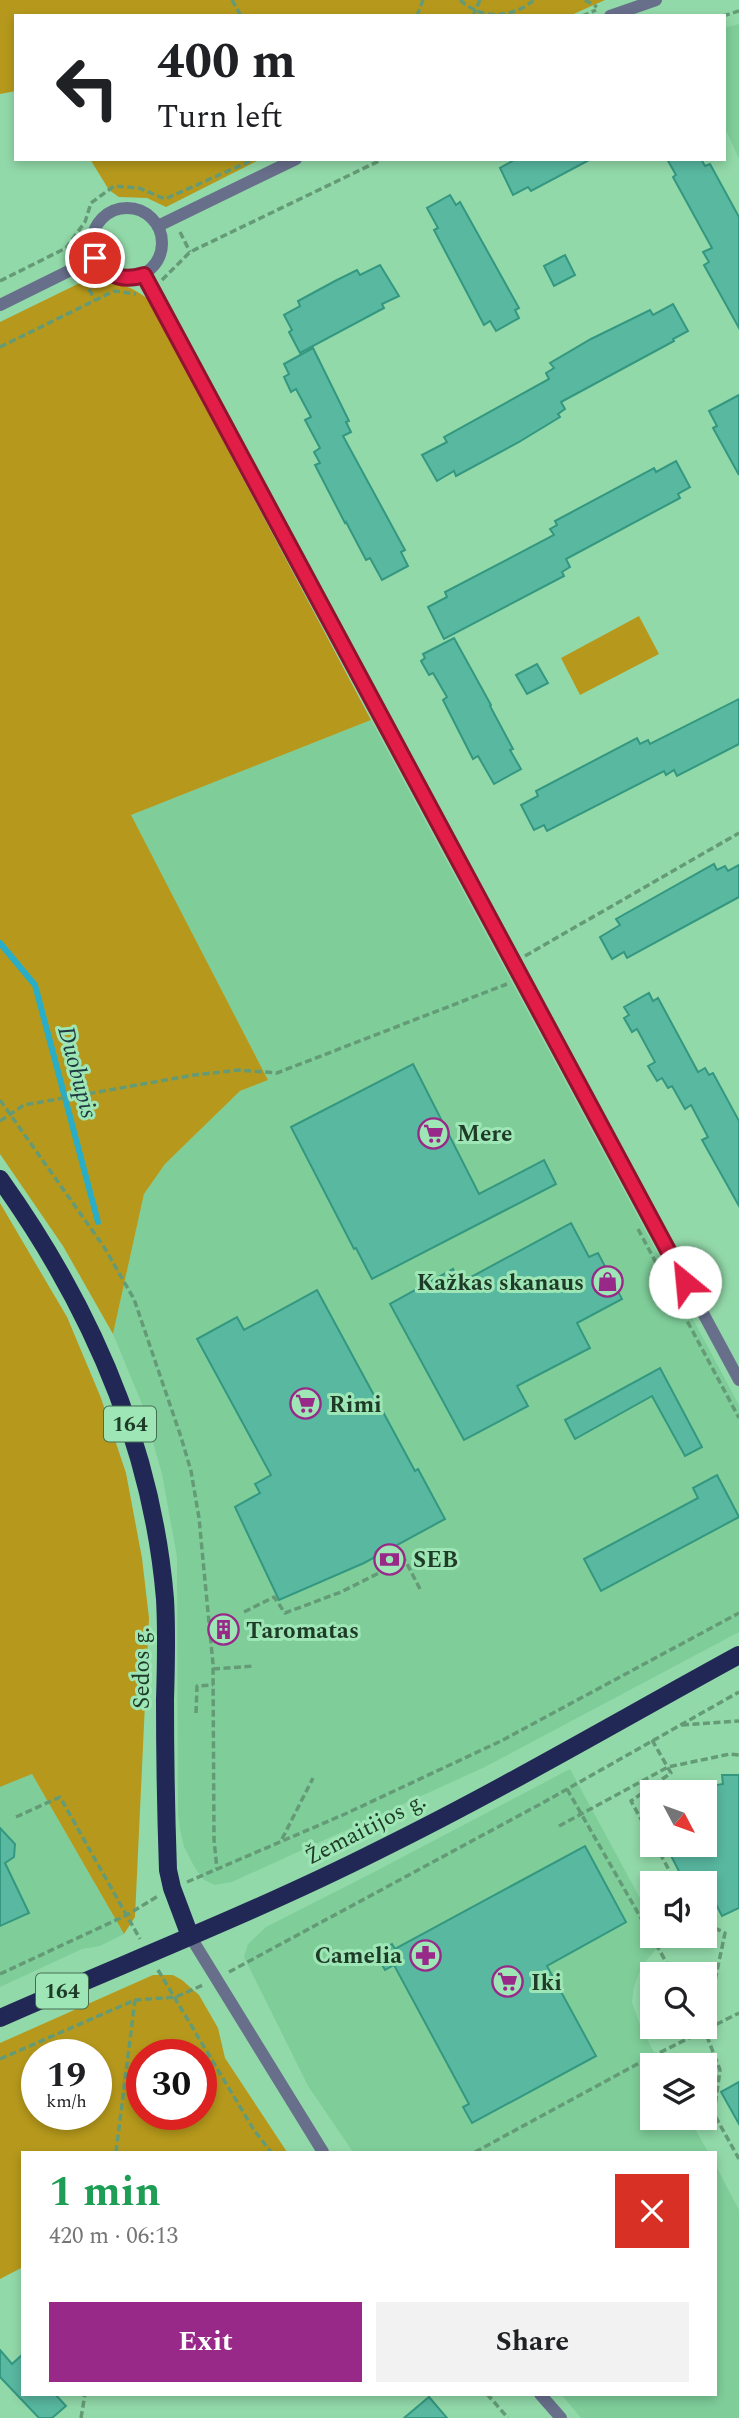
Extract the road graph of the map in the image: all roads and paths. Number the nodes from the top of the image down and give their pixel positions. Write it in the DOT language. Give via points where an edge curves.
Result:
graph roads {
  1 [pos="460,0"];
  2 [pos="480,0"];
  3 [pos="534,0"];
  4 [pos="585,0"];
  5 [pos="656,0"];
  6 [pos="605,12"];
  7 [pos="474,13"];
  8 [pos="508,14"];
  9 [pos="250,161"];
  10 [pos="292,161"];
  11 [pos="379,161"];
  12 [pos="158,226"];
  13 [pos="95,258"];
  14 [pos="0,281"];
  15 [pos="147,281"];
  16 [pos="0,305"];
  17 [pos="0,346"];
  18 [pos="739,834"];
  19 [pos="514,962"];
  20 [pos="501,974"];
  21 [pos="507,984"];
  22 [pos="511,992"];
  23 [pos="0,1121"];
  24 [pos="0,1179"];
  25 [pos="633,1219"];
  26 [pos="739,1380"];
  27 [pos="739,1418"];
  28 [pos="420,1589"];
  29 [pos="244,1612"];
  30 [pos="739,1613"];
  31 [pos="739,1655"];
  32 [pos="253,1666"];
  33 [pos="213,1669"];
  34 [pos="213,1685"];
  35 [pos="739,1692"];
  36 [pos="196,1713"];
  37 [pos="739,1721"];
  38 [pos="679,1726"];
  39 [pos="652,1741"];
  40 [pos="739,1755"];
  41 [pos="668,1767"];
  42 [pos="313,1779"];
  43 [pos="661,1780"];
  44 [pos="567,1789"];
  45 [pos="640,1795"];
  46 [pos="581,1814"];
  47 [pos="16,1817"];
  48 [pos="640,1817"];
  49 [pos="559,1826"];
  50 [pos="281,1841"];
  51 [pos="172,1888"];
  52 [pos="127,1915"];
  53 [pos="717,1929"];
  54 [pos="190,1936"];
  55 [pos="147,1954"];
  56 [pos="666,1962"];
  57 [pos="717,1969"];
  58 [pos="0,1974"];
  59 [pos="216,1979"];
  60 [pos="176,1997"];
  61 [pos="135,2000"];
  62 [pos="739,2013"];
  63 [pos="0,2018"];
  64 [pos="717,2022"];
  65 [pos="684,2039"];
  66 [pos="708,2039"];
  67 [pos="0,2059"];
  68 [pos="116,2151"];
  69 [pos="270,2151"];
  70 [pos="322,2151"];
  71 [pos="477,2151"];
  72 [pos="739,2160"];
  73 [pos="85,2396"];
  74 [pos="488,2396"];
  75 [pos="542,2396"];
  76 [pos="81,2418"];
  77 [pos="508,2418"];
  78 [pos="561,2418"];
  1 -- 7 [label="path"];
  2 -- 7 [label="path"];
  3 -- 8 [label="path"];
  4 -- 6 [label="path"];
  5 -- 6 [label="street"];
  9 -- 14 [label="path" via="164,199 139,188 114,186 91,203 85,222 66,248"];
  10 -- 12 [label="street"];
  11 -- 15 [label="path" via="190,252 166,277"];
  12 -- 13 [label="street" via="142,211 131,208 109,213 92,237"];
  12 -- 15 [label="street" via="162,237 159,259"];
  13 -- 15 [label="street" via="110,274"];
  13 -- 16 [label="street"];
  15 -- 17 [label="path" via="137,296 114,291"];
  15 -- 19 [label="street"];
  18 -- 19 [label="path"];
  19 -- 26 [label="street"];
  20 -- 21 [label="path"];
  21 -- 22 [label="path"];
  21 -- 23 [label="path" via="277,1073 194,1074 24,1105"];
  24 -- 51 [label="main road, Sedos g. / 164" via="80,1309 112,1377 147,1484 165,1602 166,1826"];
  25 -- 27 [label="path"];
  28 -- 29 [label="path" via="405,1560 285,1613 274,1597"];
  30 -- 50 [label="path" via="500,1741"];
  31 -- 54 [label="main road, Žemaitijos g." via="381,1850"];
  32 -- 33 [label="path"];
  34 -- 36 [label="path" via="197,1686"];
  35 -- 38 [label="path"];
  37 -- 38 [label="path"];
  38 -- 39 [label="path"];
  39 -- 41 [label="path"];
  39 -- 44 [label="path"];
  40 -- 41 [label="path"];
  41 -- 43 [label="path" via="671,1773"];
  41 -- 46 [label="path"];
  42 -- 50 [label="path"];
  44 -- 46 [label="path"];
  44 -- 59 [label="path"];
  45 -- 48 [label="path" via="631,1801"];
  46 -- 49 [label="path"];
  46 -- 56 [label="path"];
  47 -- 52 [label="path" via="60,1797"];
  50 -- 51 [label="path"];
  51 -- 52 [label="path"];
  51 -- 54 [label="main road, Sedos g. / 164"];
  52 -- 55 [label="path"];
  52 -- 58 [label="path"];
  53 -- 57 [label="path" via="725,1933"];
  54 -- 55 [label="main road, Žemaitijos g. / 164"];
  54 -- 59 [label="street, Sedos g."];
  55 -- 60 [label="path"];
  55 -- 63 [label="main road, Žemaitijos g. / 164"];
  59 -- 60 [label="path"];
  59 -- 70 [label="street, Sedos g."];
  60 -- 61 [label="path"];
  60 -- 69 [label="path"];
  61 -- 67 [label="path"];
  61 -- 68 [label="path"];
  62 -- 64 [label="path"];
  65 -- 71 [label="path"];
  66 -- 72 [label="path" via="720,2070 714,2114"];
  73 -- 76 [label="path"];
  74 -- 77 [label="path"];
  75 -- 78 [label="street"];
}
